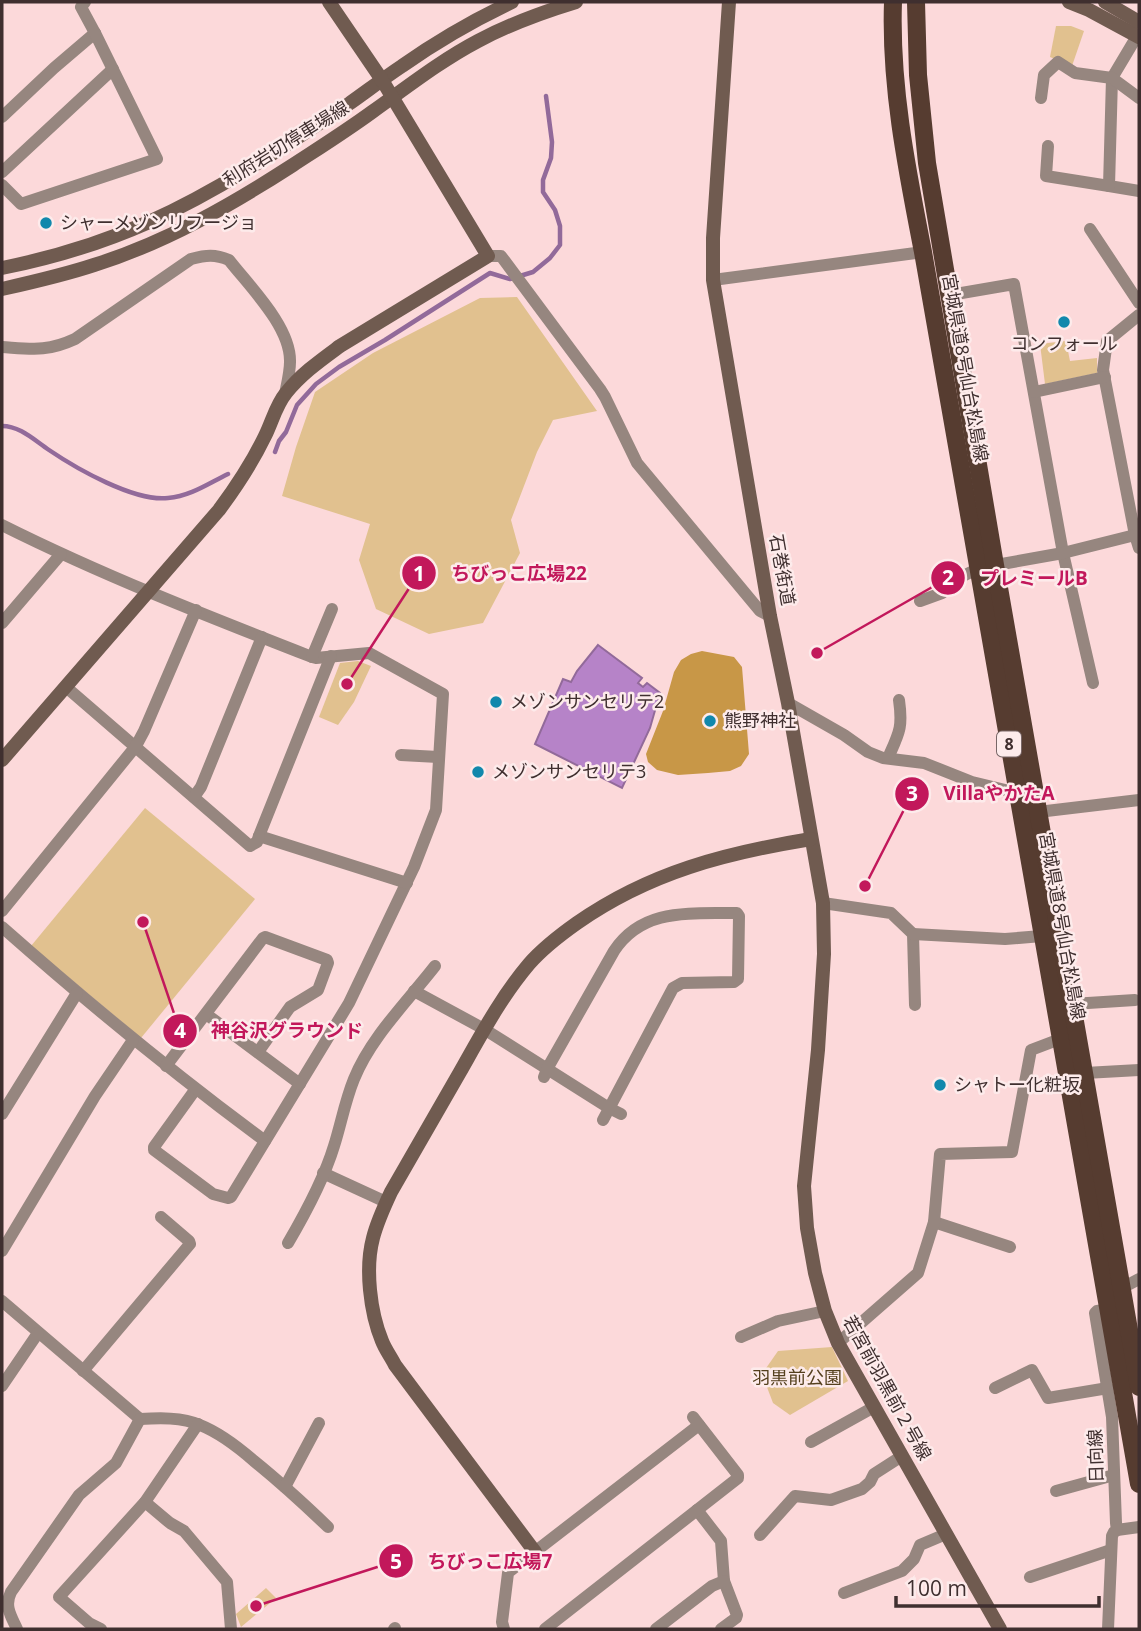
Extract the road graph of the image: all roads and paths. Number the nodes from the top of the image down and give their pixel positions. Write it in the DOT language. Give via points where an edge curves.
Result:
graph roads {
  1 [pos="85,2"];
  2 [pos="328,2"];
  3 [pos="512,2"];
  4 [pos="576,2"];
  5 [pos="729,2"];
  6 [pos="893,2"];
  7 [pos="916,2"];
  8 [pos="1069,2"];
  9 [pos="1105,2"];
  10 [pos="1138,32"];
  11 [pos="95,33"];
  12 [pos="113,69"];
  13 [pos="1112,78"];
  14 [pos="382,80"];
  15 [pos="392,97"];
  16 [pos="1041,98"];
  17 [pos="1139,99"];
  18 [pos="2,117"];
  19 [pos="1048,146"];
  20 [pos="2,172"];
  21 [pos="2,185"];
  22 [pos="1109,186"];
  23 [pos="1139,191"];
  24 [pos="1090,229"];
  25 [pos="923,252"];
  26 [pos="488,256"];
  27 [pos="2,268"];
  28 [pos="713,280"];
  29 [pos="2,289"];
  30 [pos="950,295"];
  31 [pos="1139,303"];
  32 [pos="1139,315"];
  33 [pos="2,346"];
  34 [pos="1105,377"];
  35 [pos="1034,392"];
  36 [pos="285,394"];
  37 [pos="2,525"];
  38 [pos="1138,539"];
  39 [pos="1063,553"];
  40 [pos="61,554"];
  41 [pos="987,567"];
  42 [pos="148,592"];
  43 [pos="920,601"];
  44 [pos="332,609"];
  45 [pos="196,610"];
  46 [pos="770,616"];
  47 [pos="2,623"];
  48 [pos="262,637"];
  49 [pos="331,656"];
  50 [pos="312,657"];
  51 [pos="1093,683"];
  52 [pos="66,687"];
  53 [pos="899,700"];
  54 [pos="788,704"];
  55 [pos="136,746"];
  56 [pos="401,755"];
  57 [pos="438,757"];
  58 [pos="888,758"];
  59 [pos="2,761"];
  60 [pos="1017,793"];
  61 [pos="194,797"];
  62 [pos="1139,800"];
  63 [pos="1038,812"];
  64 [pos="259,836"];
  65 [pos="811,839"];
  66 [pos="407,883"];
  67 [pos="822,903"];
  68 [pos="2,911"];
  69 [pos="2,927"];
  70 [pos="913,934"];
  71 [pos="1042,936"];
  72 [pos="435,966"];
  73 [pos="414,990"];
  74 [pos="77,993"];
  75 [pos="1135,1000"];
  76 [pos="1072,1004"];
  77 [pos="915,1005"];
  78 [pos="206,1014"];
  79 [pos="484,1029"];
  80 [pos="1060,1039"];
  81 [pos="133,1040"];
  82 [pos="258,1052"];
  83 [pos="166,1066"];
  84 [pos="1139,1070"];
  85 [pos="545,1073"];
  86 [pos="1085,1073"];
  87 [pos="300,1084"];
  88 [pos="195,1090"];
  89 [pos="2,1115"];
  90 [pos="265,1142"];
  91 [pos="808,1144"];
  92 [pos="323,1173"];
  93 [pos="386,1202"];
  94 [pos="161,1217"];
  95 [pos="934,1222"];
  96 [pos="288,1243"];
  97 [pos="1010,1247"];
  98 [pos="2,1251"];
  99 [pos="1139,1279"];
  100 [pos="2,1301"];
  101 [pos="1119,1301"];
  102 [pos="825,1311"];
  103 [pos="38,1333"];
  104 [pos="741,1337"];
  105 [pos="838,1343"];
  106 [pos="83,1371"];
  107 [pos="2,1386"];
  108 [pos="1139,1387"];
  109 [pos="995,1388"];
  110 [pos="1108,1388"];
  111 [pos="874,1407"];
  112 [pos="140,1419"];
  113 [pos="319,1423"];
  114 [pos="198,1424"];
  115 [pos="811,1442"];
  116 [pos="902,1456"];
  117 [pos="1115,1475"];
  118 [pos="1139,1485"];
  119 [pos="285,1487"];
  120 [pos="1056,1491"];
  121 [pos="145,1503"];
  122 [pos="697,1510"];
  123 [pos="328,1527"];
  124 [pos="1139,1527"];
  125 [pos="1117,1530"];
  126 [pos="946,1534"];
  127 [pos="760,1535"];
  128 [pos="1111,1550"];
  129 [pos="535,1552"];
  130 [pos="1030,1577"];
  131 [pos="724,1581"];
  132 [pos="844,1593"];
  133 [pos="4,1598"];
  134 [pos="560,1625"];
  135 [pos="18,1629"];
  136 [pos="101,1629"];
  137 [pos="231,1629"];
  138 [pos="504,1629"];
  139 [pos="545,1629"];
  140 [pos="656,1629"];
  141 [pos="721,1629"];
  142 [pos="1000,1629"];
  143 [pos="1108,1629"];
  1 -- 11 [label="street" via="81,7"];
  2 -- 14 [label="street"];
  3 -- 14 [label="street, 利府岩切停車場線" via="440,41"];
  4 -- 15 [label="street, 利府岩切停車場線" via="478,41"];
  5 -- 28 [label="street, 石巻街道"];
  6 -- 25 [label="main road, 宮城県道8号仙台松島線 / 8" via="896,80"];
  7 -- 30 [label="main road, 宮城県道8号仙台松島線 / 8" via="927,163"];
  8 -- 10 [label="street"];
  9 -- 10 [label="street"];
  10 -- 13 [label="street"];
  11 -- 12 [label="street"];
  11 -- 18 [label="street"];
  12 -- 20 [label="street"];
  12 -- 21 [label="street" via="157,159 21,204"];
  13 -- 16 [label="street" via="1075,73 1058,62 1044,75"];
  13 -- 17 [label="street"];
  13 -- 22 [label="street"];
  14 -- 15 [label="street"];
  14 -- 27 [label="street, 利府岩切停車場線" via="305,133 196,198 94,243"];
  15 -- 26 [label="street"];
  15 -- 29 [label="street, 利府岩切停車場線" via="291,166 190,225 97,264"];
  19 -- 22 [label="street" via="1046,176"];
  22 -- 23 [label="street"];
  24 -- 31 [label="street"];
  25 -- 28 [label="street"];
  25 -- 41 [label="main road, 宮城県道8号仙台松島線 / 8"];
  26 -- 36 [label="street" via="340,346"];
  26 -- 46 [label="street" via="501,256 605,397 637,463 760,611"];
  28 -- 46 [label="street, 石巻街道"];
  30 -- 35 [label="street" via="1014,284"];
  30 -- 41 [label="main road, 宮城県道8号仙台松島線 / 8"];
  32 -- 34 [label="street" via="1107,341"];
  33 -- 36 [label="street" via="38,350 59,346 191,259 219,256 229,260 279,324 290,360"];
  34 -- 35 [label="street"];
  34 -- 38 [label="street"];
  35 -- 39 [label="street"];
  36 -- 42 [label="street" via="237,486"];
  37 -- 40 [label="street"];
  38 -- 39 [label="street"];
  39 -- 41 [label="street"];
  39 -- 51 [label="street"];
  40 -- 42 [label="street"];
  40 -- 47 [label="street"];
  41 -- 43 [label="street"];
  41 -- 60 [label="main road, 宮城県道8号仙台松島線 / 8"];
  41 -- 63 [label="main road, 宮城県道8号仙台松島線 / 8"];
  42 -- 45 [label="street"];
  42 -- 52 [label="street"];
  44 -- 50 [label="street"];
  45 -- 48 [label="street"];
  45 -- 55 [label="street"];
  46 -- 54 [label="street, 石巻街道"];
  48 -- 50 [label="street"];
  48 -- 61 [label="street"];
  49 -- 50 [label="street"];
  49 -- 57 [label="street" via="369,653 441,692"];
  49 -- 64 [label="street"];
  52 -- 55 [label="street"];
  52 -- 59 [label="street"];
  53 -- 58 [label="street" via="902,720"];
  54 -- 58 [label="street" via="868,752"];
  54 -- 65 [label="street, 石巻街道"];
  55 -- 61 [label="street"];
  55 -- 68 [label="street"];
  56 -- 57 [label="street"];
  57 -- 66 [label="street" via="435,815"];
  58 -- 60 [label="street" via="923,763"];
  60 -- 71 [label="main road, 宮城県道8号仙台松島線 / 8"];
  61 -- 64 [label="street" via="250,846"];
  62 -- 63 [label="street"];
  63 -- 76 [label="main road, 宮城県道8号仙台松島線 / 8"];
  64 -- 66 [label="street"];
  65 -- 67 [label="street, 石巻街道"];
  65 -- 79 [label="street" via="708,860 598,908 554,939 530,963"];
  66 -- 87 [label="street" via="349,1003"];
  67 -- 70 [label="street" via="891,913"];
  67 -- 91 [label="street, 石巻街道" via="824,954"];
  69 -- 74 [label="street"];
  70 -- 71 [label="street" via="1005,939"];
  70 -- 77 [label="street"];
  71 -- 80 [label="main road, 宮城県道8号仙台松島線 / 8"];
  72 -- 73 [label="street"];
  73 -- 79 [label="street"];
  73 -- 92 [label="street" via="354,1078"];
  74 -- 81 [label="street"];
  74 -- 89 [label="street"];
  75 -- 76 [label="street"];
  76 -- 86 [label="main road, 宮城県道8号仙台松島線 / 8"];
  78 -- 82 [label="street"];
  78 -- 82 [label="street" via="265,937 327,960 318,990 290,1007"];
  78 -- 83 [label="street"];
  79 -- 85 [label="street"];
  79 -- 93 [label="street"];
  80 -- 95 [label="street" via="1031,1050 1012,1152 940,1154"];
  80 -- 101 [label="main road, 宮城県道8号仙台松島線 / 8"];
  81 -- 83 [label="street"];
  81 -- 98 [label="street"];
  82 -- 87 [label="street"];
  83 -- 88 [label="street"];
  84 -- 86 [label="street"];
  85 -- 85 [label="street" via="611,1114 673,988 682,983 738,979 737,913 665,915 628,935 614,951"];
  86 -- 101 [label="main road, 宮城県道8号仙台松島線 / 8"];
  87 -- 90 [label="street"];
  88 -- 90 [label="street"];
  88 -- 90 [label="street" via="153,1147 212,1194 231,1197"];
  91 -- 102 [label="street, 若宮前羽黒前２号線" via="807,1228"];
  92 -- 93 [label="street"];
  92 -- 96 [label="street"];
  93 -- 129 [label="street" via="372,1241 370,1276 382,1340 395,1365"];
  94 -- 106 [label="street" via="190,1244"];
  95 -- 97 [label="street"];
  95 -- 105 [label="street" via="918,1273"];
  99 -- 101 [label="street"];
  100 -- 103 [label="street"];
  101 -- 108 [label="main road, 宮城県道8号仙台松島線 / 8"];
  101 -- 110 [label="street, 日向線" via="1095,1313"];
  101 -- 118 [label="main road, 宮城県道8号仙台松島線 / 8"];
  102 -- 104 [label="street" via="778,1321"];
  102 -- 105 [label="street, 若宮前羽黒前２号線"];
  103 -- 106 [label="street"];
  103 -- 107 [label="street"];
  105 -- 111 [label="street, 若宮前羽黒前２号線"];
  106 -- 112 [label="street"];
  109 -- 110 [label="street" via="1032,1370 1048,1398"];
  110 -- 117 [label="street, 日向線"];
  111 -- 115 [label="street"];
  111 -- 116 [label="street, 若宮前羽黒前２号線"];
  112 -- 114 [label="street"];
  112 -- 133 [label="street" via="116,1463 79,1495"];
  113 -- 119 [label="street"];
  114 -- 119 [label="street" via="234,1444"];
  114 -- 121 [label="street"];
  116 -- 126 [label="street, 若宮前羽黒前２号線"];
  116 -- 127 [label="street" via="874,1474 862,1489 831,1500 795,1496"];
  117 -- 120 [label="street"];
  117 -- 125 [label="street, 日向線"];
  119 -- 123 [label="street"];
  121 -- 136 [label="street" via="59,1597"];
  121 -- 137 [label="street" via="184,1531 227,1582"];
  122 -- 129 [label="street" via="738,1475 696,1421"];
  122 -- 131 [label="street" via="721,1541"];
  122 -- 134 [label="street"];
  124 -- 125 [label="street"];
  125 -- 128 [label="street, 日向線"];
  126 -- 132 [label="street" via="920,1545 902,1571"];
  126 -- 142 [label="street, 若宮前羽黒前２号線"];
  128 -- 130 [label="street"];
  128 -- 143 [label="street, 日向線"];
  129 -- 138 [label="street" via="508,1573"];
  131 -- 140 [label="street"];
  131 -- 141 [label="street" via="737,1615"];
  133 -- 135 [label="street"];
  134 -- 139 [label="street"];
}
